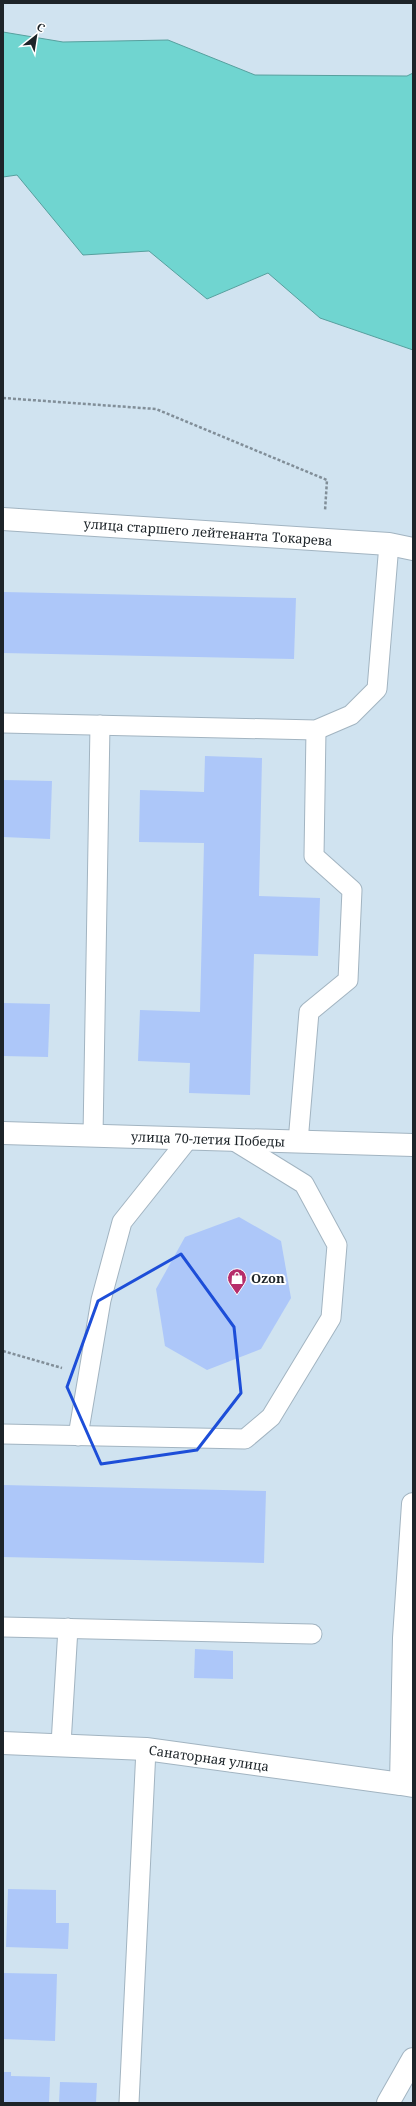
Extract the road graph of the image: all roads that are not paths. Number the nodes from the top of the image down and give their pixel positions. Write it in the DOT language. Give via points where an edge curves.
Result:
graph roads {
  1 [pos="3,519"];
  2 [pos="389,544"];
  3 [pos="413,549"];
  4 [pos="3,723"];
  5 [pos="100,726"];
  6 [pos="316,730"];
  7 [pos="3,1133"];
  8 [pos="93,1136"];
  9 [pos="189,1138"];
  10 [pos="231,1139"];
  11 [pos="298,1142"];
  12 [pos="413,1145"];
  13 [pos="3,1434"];
  14 [pos="78,1436"];
  15 [pos="413,1504"];
  16 [pos="3,1627"];
  17 [pos="68,1628"];
  18 [pos="312,1634"];
  19 [pos="3,1743"];
  20 [pos="62,1744"];
  21 [pos="146,1749"];
  22 [pos="407,1785"];
  23 [pos="413,2059"];
  24 [pos="129,2103"];
  25 [pos="388,2103"];
  1 -- 2 [label="street, улица старшего лейтенанта Токарева"];
  2 -- 3 [label="street, улица старшего лейтенанта Токарева"];
  2 -- 6 [label="lane" via="377,689 351,715"];
  4 -- 5 [label="lane"];
  5 -- 6 [label="lane"];
  5 -- 8 [label="lane"];
  6 -- 11 [label="lane" via="314,856 352,890 348,980 309,1012"];
  7 -- 8 [label="street, улица 70-летия Победы"];
  8 -- 9 [label="street, улица 70-летия Победы"];
  9 -- 10 [label="street, улица 70-летия Победы"];
  9 -- 14 [label="lane" via="122,1222 101,1300"];
  10 -- 11 [label="street, улица 70-летия Победы"];
  10 -- 14 [label="lane" via="304,1184 337,1245 331,1318 271,1417 245,1439"];
  11 -- 12 [label="street, улица 70-летия Победы"];
  13 -- 14 [label="lane"];
  15 -- 22 [label="street" via="404,1638"];
  16 -- 17 [label="lane"];
  17 -- 18 [label="lane"];
  17 -- 20 [label="lane"];
  19 -- 20 [label="street, Санаторная улица"];
  20 -- 21 [label="street, Санаторная улица"];
  21 -- 22 [label="street, Санаторная улица"];
  21 -- 24 [label="lane"];
  23 -- 25 [label="street"];
}
